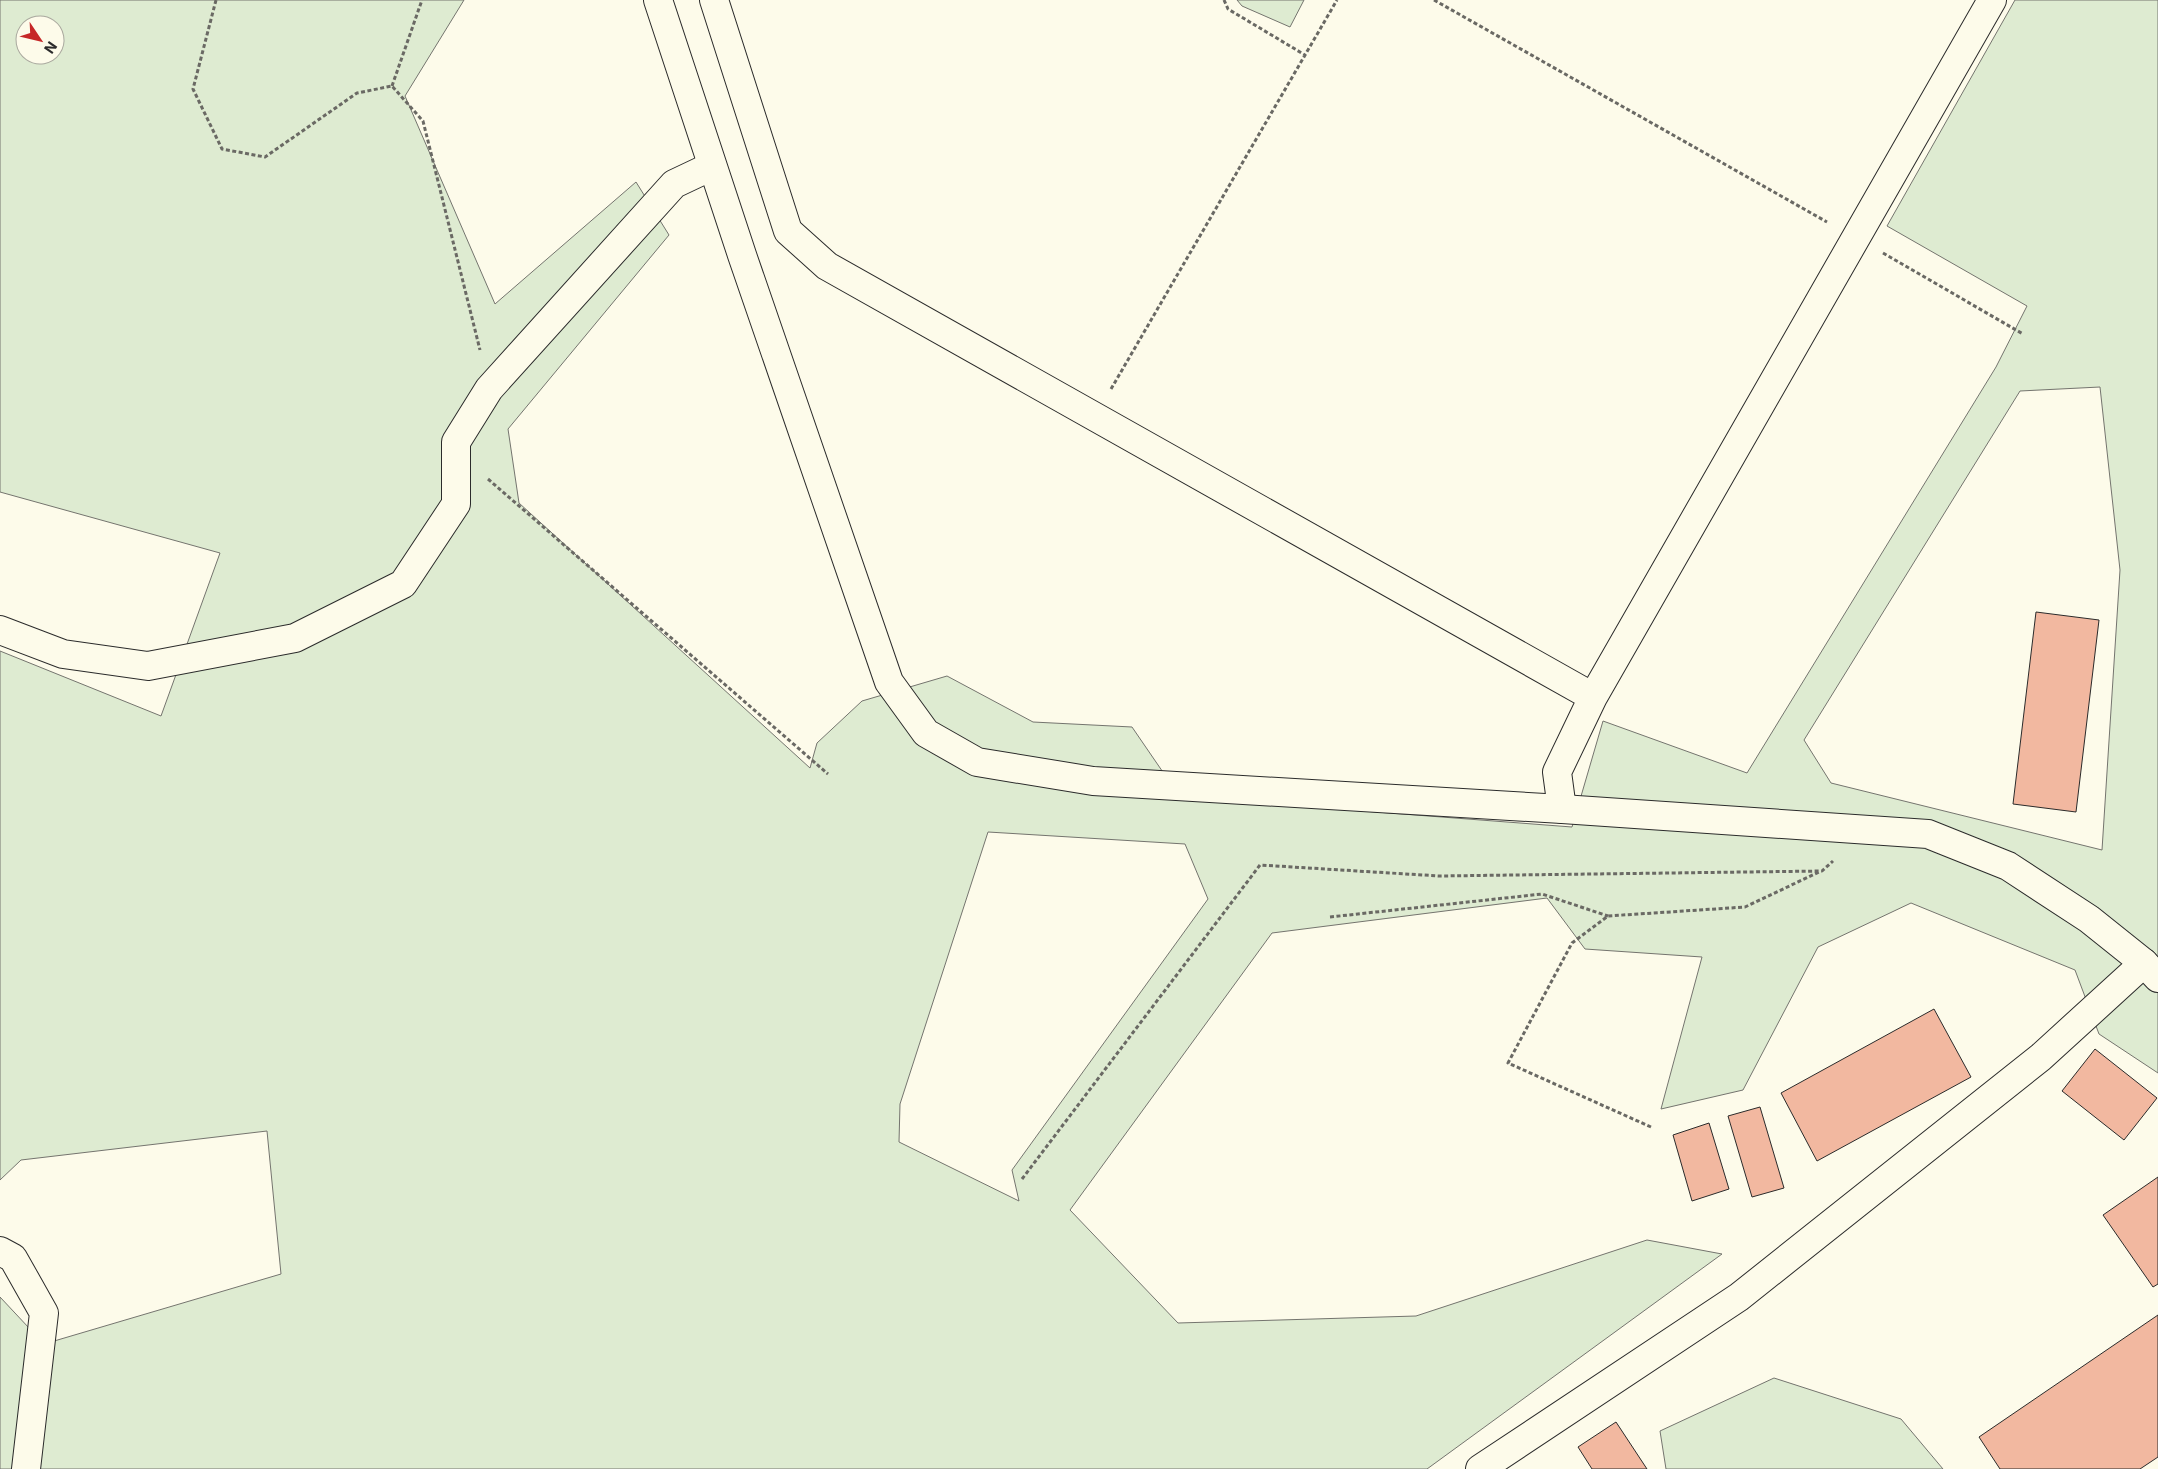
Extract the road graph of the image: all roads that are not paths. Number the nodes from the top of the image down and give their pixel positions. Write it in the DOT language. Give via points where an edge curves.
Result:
graph roads {
  1 [pos="658,0"];
  2 [pos="714,0"];
  3 [pos="1992,0"];
  4 [pos="712,166"];
  5 [pos="0,630"];
  6 [pos="1593,697"];
  7 [pos="1562,809"];
  8 [pos="2151,971"];
  9 [pos="0,1251"];
  10 [pos="26,1469"];
  11 [pos="1480,1469"];
  1 -- 4 [label="street"];
  2 -- 6 [label="street" via="788,231 827,266"];
  3 -- 6 [label="street"];
  4 -- 5 [label="street" via="674,184 489,389 456,442 456,504 403,584 295,638 148,666 63,654"];
  4 -- 7 [label="street" via="889,682 926,733 978,762 1093,781"];
  6 -- 7 [label="street" via="1557,772"];
  7 -- 8 [label="street" via="1928,834 2008,866 2089,919"];
  8 -- 11 [label="street" via="1739,1297"];
  9 -- 10 [label="street" via="13,1258 44,1313"];
}
